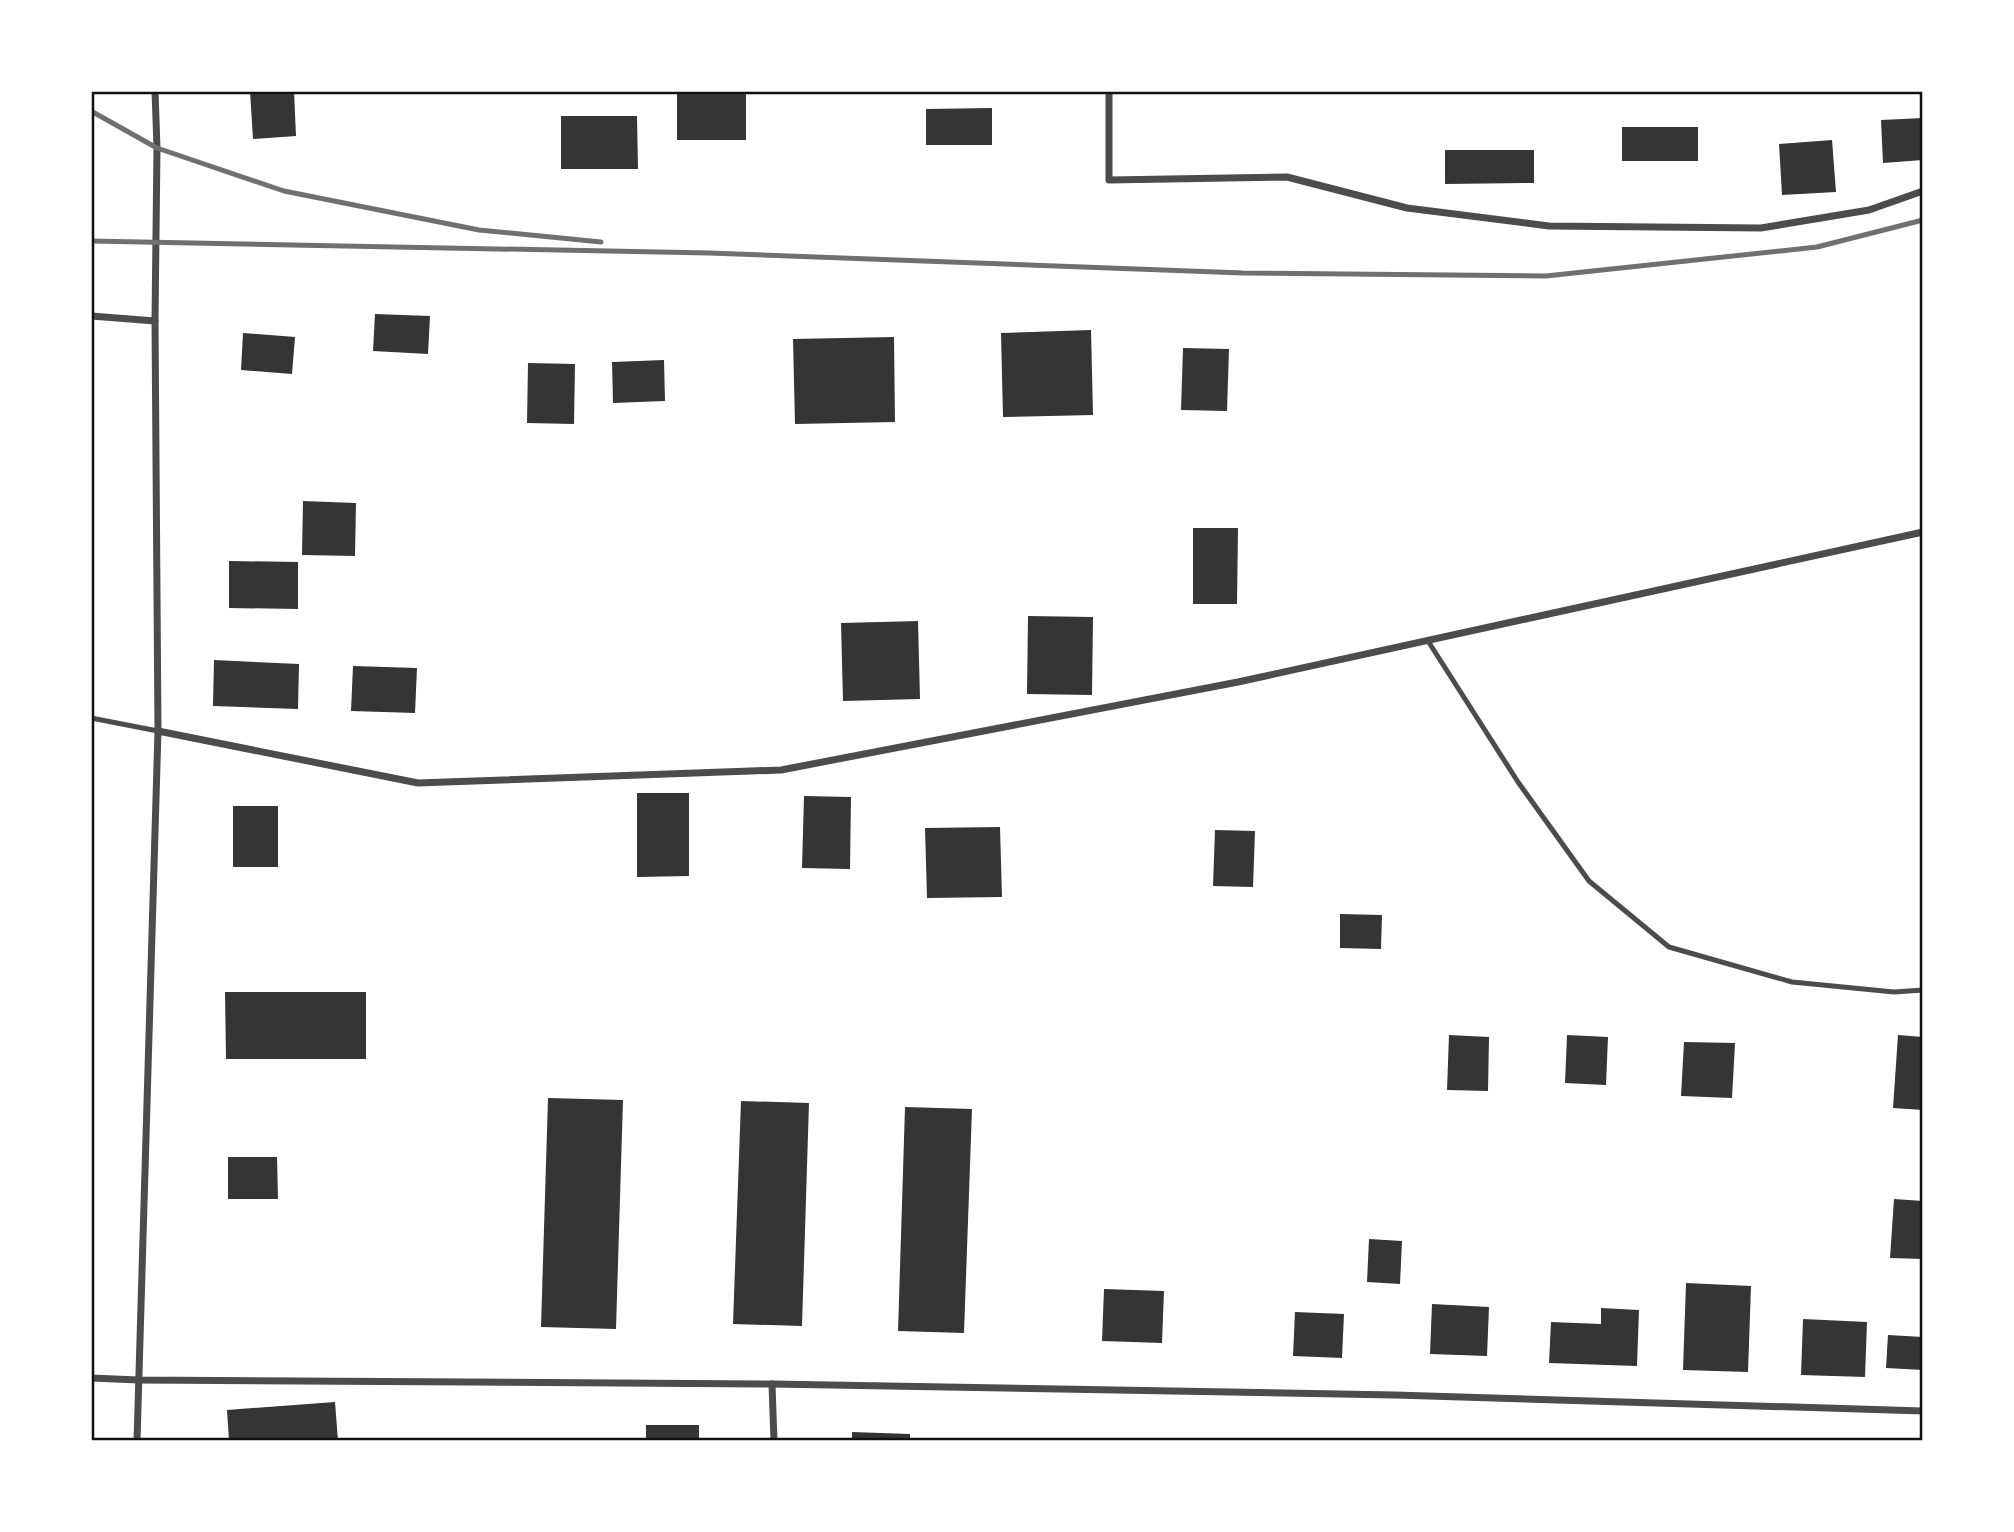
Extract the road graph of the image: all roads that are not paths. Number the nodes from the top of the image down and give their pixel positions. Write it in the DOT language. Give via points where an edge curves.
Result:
graph roads {
  1 [pos="155,91"];
  2 [pos="1109,91"];
  3 [pos="1923,191"];
  4 [pos="91,316"];
  5 [pos="155,321"];
  6 [pos="1923,532"];
  7 [pos="1428,641"];
  8 [pos="91,718"];
  9 [pos="158,731"];
  10 [pos="1923,990"];
  11 [pos="91,1378"];
  12 [pos="139,1380"];
  13 [pos="772,1384"];
  14 [pos="1923,1411"];
  15 [pos="137,1441"];
  16 [pos="774,1441"];
  1 -- 5 [label="street"];
  2 -- 3 [label="street" via="1110,180 1287,177 1407,208 1549,226 1761,228 1869,210"];
  4 -- 5 [label="street"];
  5 -- 9 [label="street"];
  6 -- 7 [label="street"];
  7 -- 9 [label="street" via="781,770 418,783"];
  7 -- 10 [label="lane" via="1518,782 1589,881 1669,947 1793,982 1894,992"];
  8 -- 9 [label="lane"];
  9 -- 12 [label="street"];
  11 -- 12 [label="street"];
  12 -- 13 [label="street"];
  12 -- 15 [label="street"];
  13 -- 14 [label="street" via="1381,1394"];
  13 -- 16 [label="street"];
}
